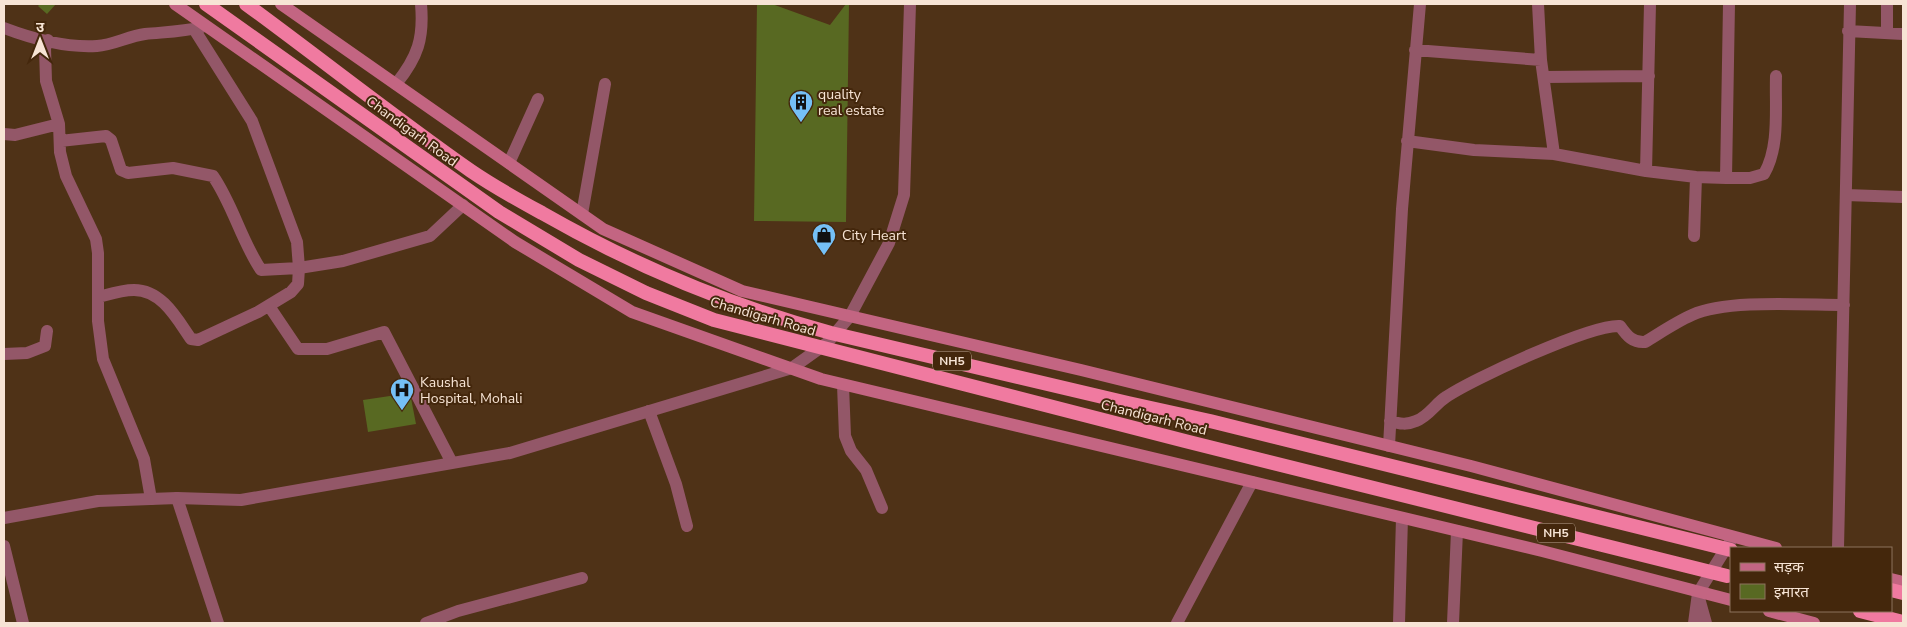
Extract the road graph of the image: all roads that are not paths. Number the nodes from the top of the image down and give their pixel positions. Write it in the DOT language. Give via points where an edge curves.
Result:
graph roads {
  1 [pos="175,4"];
  2 [pos="206,4"];
  3 [pos="246,4"];
  4 [pos="281,4"];
  5 [pos="421,4"];
  6 [pos="910,4"];
  7 [pos="1420,4"];
  8 [pos="1538,4"];
  9 [pos="1650,4"];
  10 [pos="1729,4"];
  11 [pos="1850,4"];
  12 [pos="1887,4"];
  13 [pos="207,26"];
  14 [pos="4,28"];
  15 [pos="194,29"];
  16 [pos="1848,31"];
  17 [pos="1887,33"];
  18 [pos="1903,34"];
  19 [pos="48,40"];
  20 [pos="1415,50"];
  21 [pos="1541,60"];
  22 [pos="1649,76"];
  23 [pos="1776,76"];
  24 [pos="1545,77"];
  25 [pos="396,84"];
  26 [pos="604,84"];
  27 [pos="538,99"];
  28 [pos="59,124"];
  29 [pos="4,134"];
  30 [pos="60,141"];
  31 [pos="1407,141"];
  32 [pos="1554,154"];
  33 [pos="509,163"];
  34 [pos="1646,171"];
  35 [pos="1696,177"];
  36 [pos="1726,178"];
  37 [pos="1846,195"];
  38 [pos="1903,197"];
  39 [pos="463,206"];
  40 [pos="582,214"];
  41 [pos="1694,236"];
  42 [pos="299,268"];
  43 [pos="99,296"];
  44 [pos="1844,305"];
  45 [pos="269,306"];
  46 [pos="850,316"];
  47 [pos="47,331"];
  48 [pos="4,354"];
  49 [pos="792,368"];
  50 [pos="843,385"];
  51 [pos="649,411"];
  52 [pos="1390,421"];
  53 [pos="1389,446"];
  54 [pos="451,461"];
  55 [pos="1252,482"];
  56 [pos="177,498"];
  57 [pos="151,499"];
  58 [pos="882,508"];
  59 [pos="4,518"];
  60 [pos="1402,518"];
  61 [pos="687,526"];
  62 [pos="1457,531"];
  63 [pos="1732,543"];
  64 [pos="4,546"];
  65 [pos="1767,547"];
  66 [pos="1838,547"];
  67 [pos="1729,577"];
  68 [pos="582,578"];
  69 [pos="1698,593"];
  70 [pos="10,598"];
  71 [pos="1730,600"];
  72 [pos="1773,612"];
  73 [pos="1864,612"];
  74 [pos="1903,622"];
  75 [pos="23,623"];
  76 [pos="218,623"];
  77 [pos="426,623"];
  78 [pos="1177,623"];
  79 [pos="1399,623"];
  80 [pos="1452,623"];
  81 [pos="1694,623"];
  82 [pos="1706,623"];
  83 [pos="1814,623"];
  1 -- 13 [label="main road"];
  2 -- 67 [label="highway, Chandigarh Road / NH5, bridge" via="480,200 578,260 646,293 714,320"];
  3 -- 63 [label="highway, NH5, bridge" via="340,76 502,190 615,254 719,297 840,335"];
  4 -- 25 [label="main road"];
  5 -- 25 [label="street" via="423,26 412,64"];
  6 -- 46 [label="street" via="903,201 881,260"];
  7 -- 20 [label="street"];
  8 -- 21 [label="street"];
  9 -- 22 [label="street"];
  10 -- 36 [label="street"];
  11 -- 16 [label="street"];
  12 -- 17 [label="street"];
  13 -- 15 [label="street"];
  13 -- 39 [label="main road"];
  14 -- 19 [label="street"];
  15 -- 19 [label="street" via="127,37 97,46"];
  15 -- 42 [label="street" via="252,121 297,242"];
  16 -- 17 [label="street"];
  16 -- 37 [label="street"];
  17 -- 18 [label="street"];
  19 -- 28 [label="street" via="45,48 46,81"];
  20 -- 21 [label="street"];
  20 -- 31 [label="street"];
  21 -- 24 [label="street"];
  22 -- 24 [label="street"];
  22 -- 34 [label="street"];
  23 -- 36 [label="street" via="1774,149 1770,165 1764,174 1750,178"];
  24 -- 32 [label="street"];
  25 -- 33 [label="main road"];
  26 -- 40 [label="street"];
  27 -- 33 [label="street"];
  28 -- 29 [label="street" via="14,135"];
  28 -- 30 [label="street"];
  30 -- 42 [label="street" via="106,136 112,140 121,170 128,173 173,168 213,176 261,270"];
  30 -- 43 [label="street" via="66,176 96,239"];
  31 -- 32 [label="street" via="1474,150"];
  31 -- 52 [label="street"];
  32 -- 34 [label="street"];
  33 -- 40 [label="main road"];
  34 -- 35 [label="street"];
  35 -- 36 [label="street"];
  35 -- 41 [label="street"];
  37 -- 38 [label="street"];
  37 -- 44 [label="street"];
  39 -- 42 [label="street" via="430,236 343,261"];
  39 -- 49 [label="main road" via="515,242 632,312"];
  40 -- 46 [label="main road" via="604,229 742,291"];
  42 -- 45 [label="street" via="298,284"];
  43 -- 45 [label="street" via="134,290 152,293 170,310 191,339 198,340"];
  43 -- 57 [label="street" via="98,321 103,359 144,459"];
  44 -- 52 [label="street" via="1764,304 1713,309 1692,315 1645,342 1633,341 1620,326 1612,326 1504,367 1446,396 1418,421 1402,425"];
  44 -- 66 [label="street"];
  45 -- 54 [label="street" via="298,349 327,349 384,332"];
  46 -- 49 [label="street" via="827,343"];
  46 -- 53 [label="main road"];
  47 -- 48 [label="street" via="44,346 27,353"];
  49 -- 50 [label="main road"];
  49 -- 51 [label="street"];
  50 -- 55 [label="main road"];
  50 -- 58 [label="street" via="845,436 851,451 866,470"];
  51 -- 54 [label="street" via="510,453"];
  51 -- 61 [label="street" via="676,484"];
  52 -- 53 [label="street"];
  53 -- 63 [label="main road"];
  54 -- 56 [label="street" via="242,500"];
  55 -- 60 [label="main road"];
  55 -- 78 [label="street"];
  56 -- 57 [label="street"];
  56 -- 76 [label="street"];
  57 -- 59 [label="street" via="98,502"];
  60 -- 62 [label="main road"];
  60 -- 79 [label="street"];
  62 -- 69 [label="main road"];
  62 -- 80 [label="street"];
  63 -- 65 [label="main road"];
  63 -- 69 [label="street"];
  64 -- 70 [label="street"];
  68 -- 77 [label="street" via="458,611"];
  69 -- 71 [label="main road"];
  69 -- 81 [label="street"];
  69 -- 82 [label="street"];
  70 -- 75 [label="street"];
  72 -- 83 [label="main road"];
  73 -- 74 [label="highway"];
}
